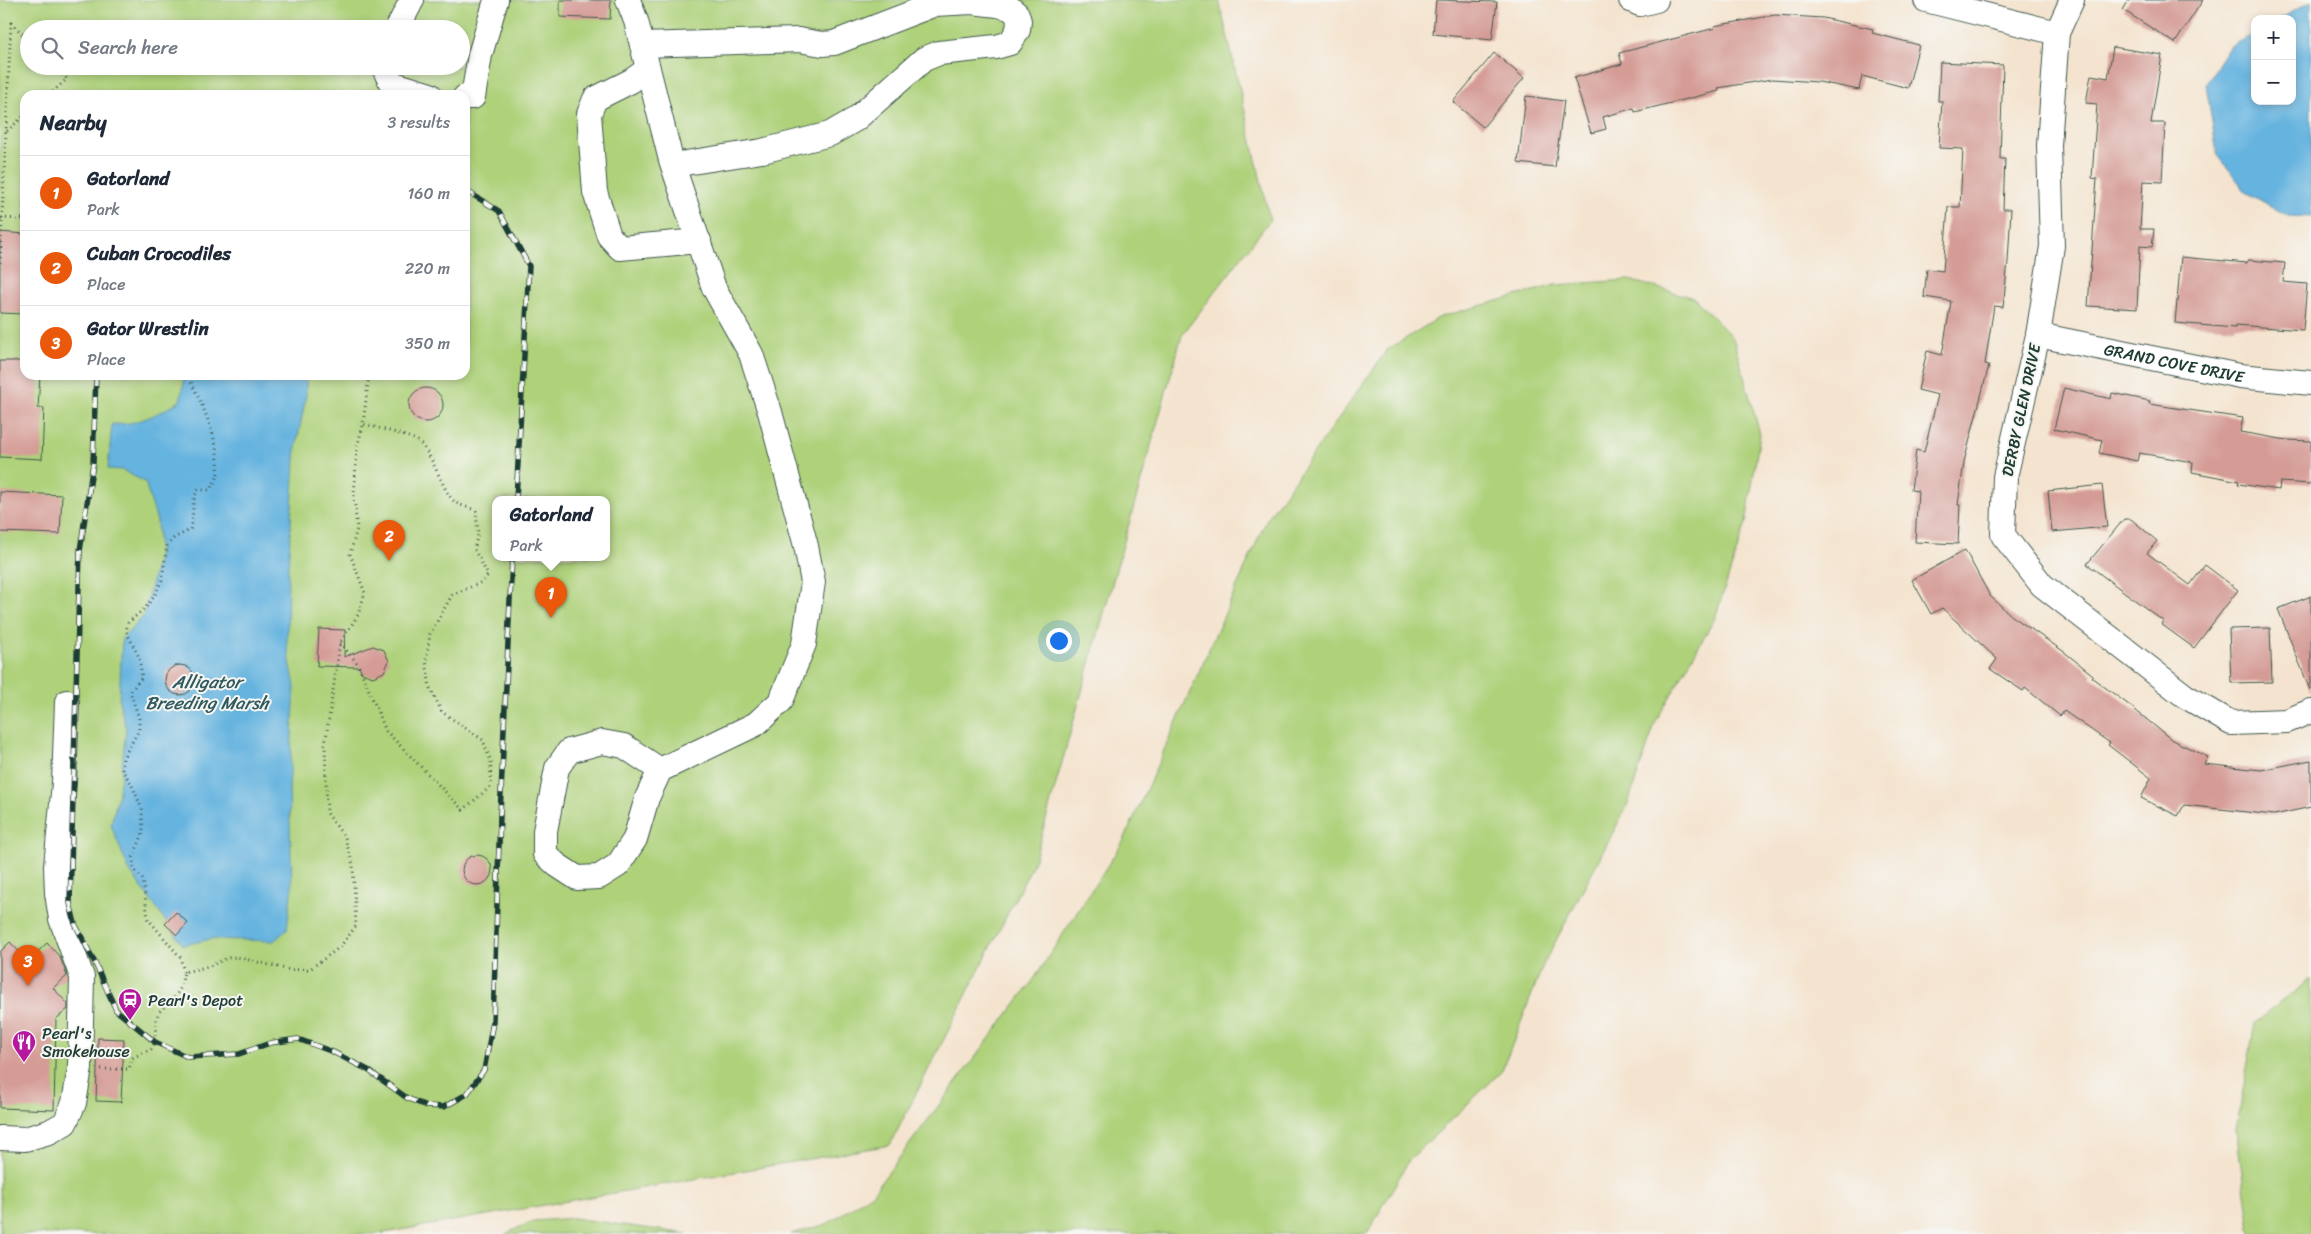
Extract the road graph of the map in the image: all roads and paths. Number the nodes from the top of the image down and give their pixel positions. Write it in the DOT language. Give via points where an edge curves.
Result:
graph roads {
  1 [pos="412,0"];
  2 [pos="496,0"];
  3 [pos="628,0"];
  4 [pos="1631,0"];
  5 [pos="1656,0"];
  6 [pos="1926,0"];
  7 [pos="2072,0"];
  8 [pos="401,20"];
  9 [pos="20,32"];
  10 [pos="2057,33"];
  11 [pos="642,45"];
  12 [pos="648,69"];
  13 [pos="63,75"];
  14 [pos="388,75"];
  15 [pos="55,90"];
  16 [pos="414,90"];
  17 [pos="470,97"];
  18 [pos="20,119"];
  19 [pos="6,131"];
  20 [pos="673,165"];
  21 [pos="1,218"];
  22 [pos="20,219"];
  23 [pos="699,241"];
  24 [pos="0,263"];
  25 [pos="2038,335"];
  26 [pos="190,380"];
  27 [pos="368,380"];
  28 [pos="2311,383"];
  29 [pos="363,424"];
  30 [pos="340,643"];
  31 [pos="67,702"];
  32 [pos="2311,711"];
  33 [pos="660,770"];
  34 [pos="184,972"];
  35 [pos="80,1068"];
  36 [pos="0,1138"];
  1 -- 8 [label="street"];
  2 -- 17 [label="street" via="480,54 473,97"];
  3 -- 11 [label="street"];
  4 -- 5 [label="street" via="1640,4"];
  6 -- 10 [label="street"];
  7 -- 10 [label="street, DERBY GLEN DRIVE"];
  9 -- 19 [label="path" via="11,23"];
  10 -- 25 [label="street, DERBY GLEN DRIVE" via="2049,145 2052,246"];
  11 -- 12 [label="street"];
  11 -- 20 [label="street" via="799,40 834,43 934,4 954,2 1010,8 1017,14 1018,30 1010,42 996,47 939,52 924,59 856,119 830,134 762,151"];
  12 -- 20 [label="street"];
  12 -- 23 [label="street" via="595,99 589,114 595,192 609,236 620,248"];
  13 -- 15 [label="path" via="67,79"];
  14 -- 16 [label="street" via="391,83"];
  18 -- 19 [label="path"];
  19 -- 21 [label="path"];
  20 -- 23 [label="street"];
  21 -- 22 [label="path"];
  21 -- 24 [label="path"];
  23 -- 33 [label="street" via="714,288 751,354 770,412 813,582 804,644 781,701 756,724"];
  25 -- 28 [label="street, GRAND COVE DRIVE" via="2240,376"];
  25 -- 32 [label="street, DERBY GLEN DRIVE" via="2005,477 2003,535 2042,585 2185,696 2231,723 2287,721"];
  26 -- 34 [label="path" via="210,421 217,478 209,490 198,490 194,495 194,522 190,530 167,545 162,580 155,595 128,623 126,631 139,657 142,677 130,692 139,718 139,730 123,758 122,770 132,782 142,810 143,832 133,858 134,869 143,880 148,919 180,957"];
  27 -- 29 [label="path"];
  29 -- 30 [label="path" via="357,448 354,496 357,530 350,554 365,593 358,615"];
  29 -- 30 [label="path" via="418,441 434,461 448,494 456,503 476,511 478,534 474,549 488,575 482,582 452,595 430,634 426,661 430,688 442,712 483,740 491,762 490,787 462,810 386,731 358,664"];
  30 -- 34 [label="path" via="325,745 326,813 345,838 353,865 356,926 340,947 310,969 290,970 237,957"];
  31 -- 35 [label="street" via="56,866 61,919 82,977"];
  33 -- 33 [label="street" via="646,798 635,839 618,865 599,877 577,878 545,854 545,831 558,768 569,751 602,742 624,746"];
  34 -- 35 [label="path" via="175,997 159,1012 151,1050 132,1058 130,1069"];
  35 -- 36 [label="street" via="74,1103 65,1123 50,1132 25,1139"];
}
